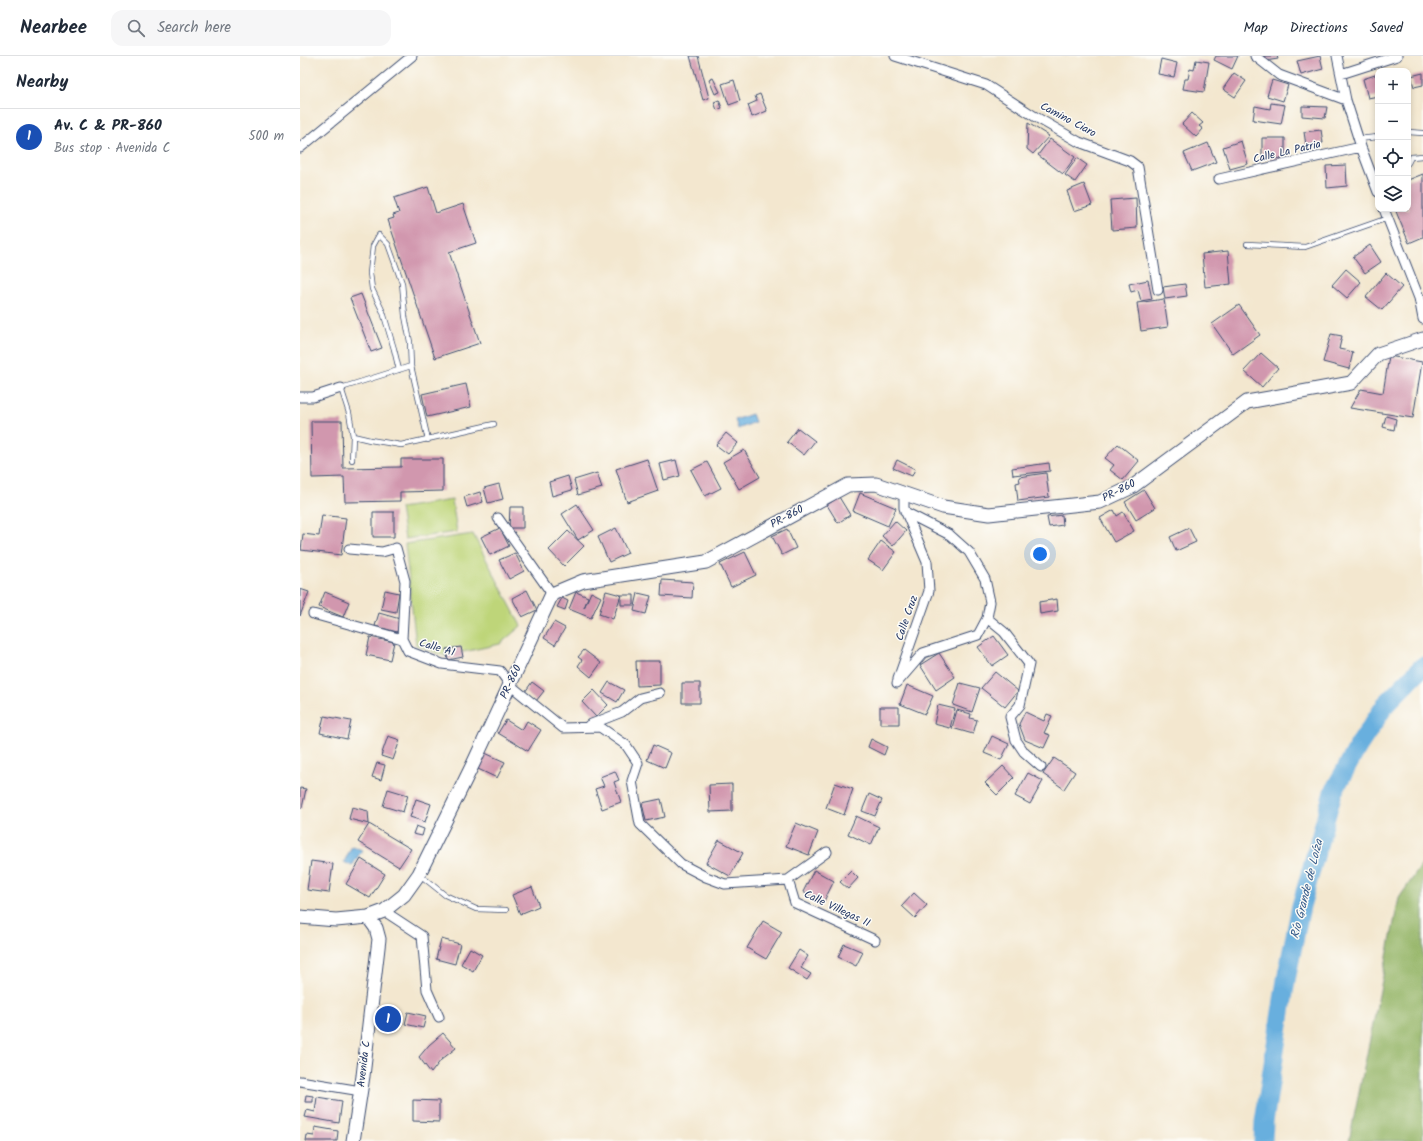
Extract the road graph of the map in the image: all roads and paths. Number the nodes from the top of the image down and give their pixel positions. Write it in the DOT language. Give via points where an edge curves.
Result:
graph roads {
  1 [pos="412,56"];
  2 [pos="895,56"];
  3 [pos="1255,56"];
  4 [pos="1338,56"];
  5 [pos="1397,56"];
  6 [pos="1341,74"];
  7 [pos="1346,100"];
  8 [pos="1411,132"];
  9 [pos="1423,133"];
  10 [pos="1375,138"];
  11 [pos="1359,143"];
  12 [pos="300,148"];
  13 [pos="1423,156"];
  14 [pos="1411,157"];
  15 [pos="1219,179"];
  16 [pos="1375,184"];
  17 [pos="1385,212"];
  18 [pos="1388,218"];
  19 [pos="1247,244"];
  20 [pos="1158,290"];
  21 [pos="1423,319"];
  22 [pos="1423,339"];
  23 [pos="411,366"];
  24 [pos="399,370"];
  25 [pos="342,388"];
  26 [pos="300,397"];
  27 [pos="494,424"];
  28 [pos="353,436"];
  29 [pos="428,440"];
  30 [pos="352,460"];
  31 [pos="904,492"];
  32 [pos="905,512"];
  33 [pos="498,518"];
  34 [pos="349,549"];
  35 [pos="552,594"];
  36 [pos="313,614"];
  37 [pos="987,618"];
  38 [pos="402,639"];
  39 [pos="510,685"];
  40 [pos="660,693"];
  41 [pos="580,728"];
  42 [pos="1041,767"];
  43 [pos="827,852"];
  44 [pos="419,874"];
  45 [pos="788,880"];
  46 [pos="506,910"];
  47 [pos="384,911"];
  48 [pos="300,917"];
  49 [pos="368,917"];
  50 [pos="875,940"];
  51 [pos="439,1017"];
  52 [pos="300,1081"];
  53 [pos="361,1091"];
  54 [pos="353,1141"];
  1 -- 12 [label="street"];
  2 -- 20 [label="street, Camino Ciaro" via="986,85 1079,142 1130,160 1138,167"];
  3 -- 7 [label="street" via="1279,75"];
  4 -- 6 [label="street"];
  5 -- 6 [label="street"];
  6 -- 7 [label="street"];
  7 -- 11 [label="street"];
  8 -- 9 [label="lane"];
  10 -- 11 [label="lane"];
  11 -- 15 [label="street, Calle La Patria"];
  11 -- 16 [label="street"];
  13 -- 14 [label="lane"];
  17 -- 18 [label="street"];
  18 -- 19 [label="lane" via="1305,247"];
  18 -- 21 [label="street" via="1419,298"];
  22 -- 31 [label="street, PR-860 / PR-860" via="1378,354 1351,383 1247,402 1132,487 1100,502 989,514 943,507"];
  23 -- 24 [label="lane"];
  23 -- 24 [label="lane" via="402,283 388,244 379,235 373,246 370,273 372,289 382,312"];
  23 -- 29 [label="lane"];
  24 -- 25 [label="lane"];
  25 -- 26 [label="street" via="313,397"];
  25 -- 28 [label="lane"];
  27 -- 29 [label="lane"];
  28 -- 29 [label="lane" via="400,445"];
  28 -- 30 [label="lane"];
  31 -- 32 [label="street, Calle Cruz"];
  31 -- 35 [label="street, PR-860 / PR-860" via="876,484 848,485 706,562 583,581"];
  32 -- 37 [label="street" via="950,534 968,552 985,579 990,602"];
  32 -- 37 [label="street, Calle Cruz" via="927,562 929,591 897,683 923,653 978,635"];
  33 -- 35 [label="street"];
  34 -- 38 [label="street" via="382,552 396,548 405,581"];
  35 -- 39 [label="street, PR-860 / PR-860"];
  36 -- 38 [label="street"];
  37 -- 42 [label="street" via="1004,632 1030,664 1020,705 1010,718 1016,740 1024,752"];
  38 -- 39 [label="street, Calle A1" via="408,651 442,664 500,672"];
  39 -- 41 [label="street" via="564,728"];
  39 -- 44 [label="street, PR-860 / PR-860"];
  40 -- 41 [label="street" via="640,698 622,712"];
  41 -- 45 [label="street" via="600,728 626,745 638,762 632,781 640,824 681,864 726,884"];
  43 -- 45 [label="street"];
  44 -- 46 [label="lane" via="445,895 476,909"];
  44 -- 47 [label="street, PR-860 / PR-860" via="404,895"];
  45 -- 50 [label="street, Calle Villegas II" via="795,903"];
  47 -- 49 [label="street, PR-860 / PR-860"];
  47 -- 51 [label="street" via="422,936 427,990"];
  48 -- 49 [label="street, PR-860 / PR-860" via="336,920"];
  49 -- 53 [label="street, Avenida C" via="376,928 379,939"];
  52 -- 53 [label="street"];
  53 -- 54 [label="street, Avenida C"];
}
